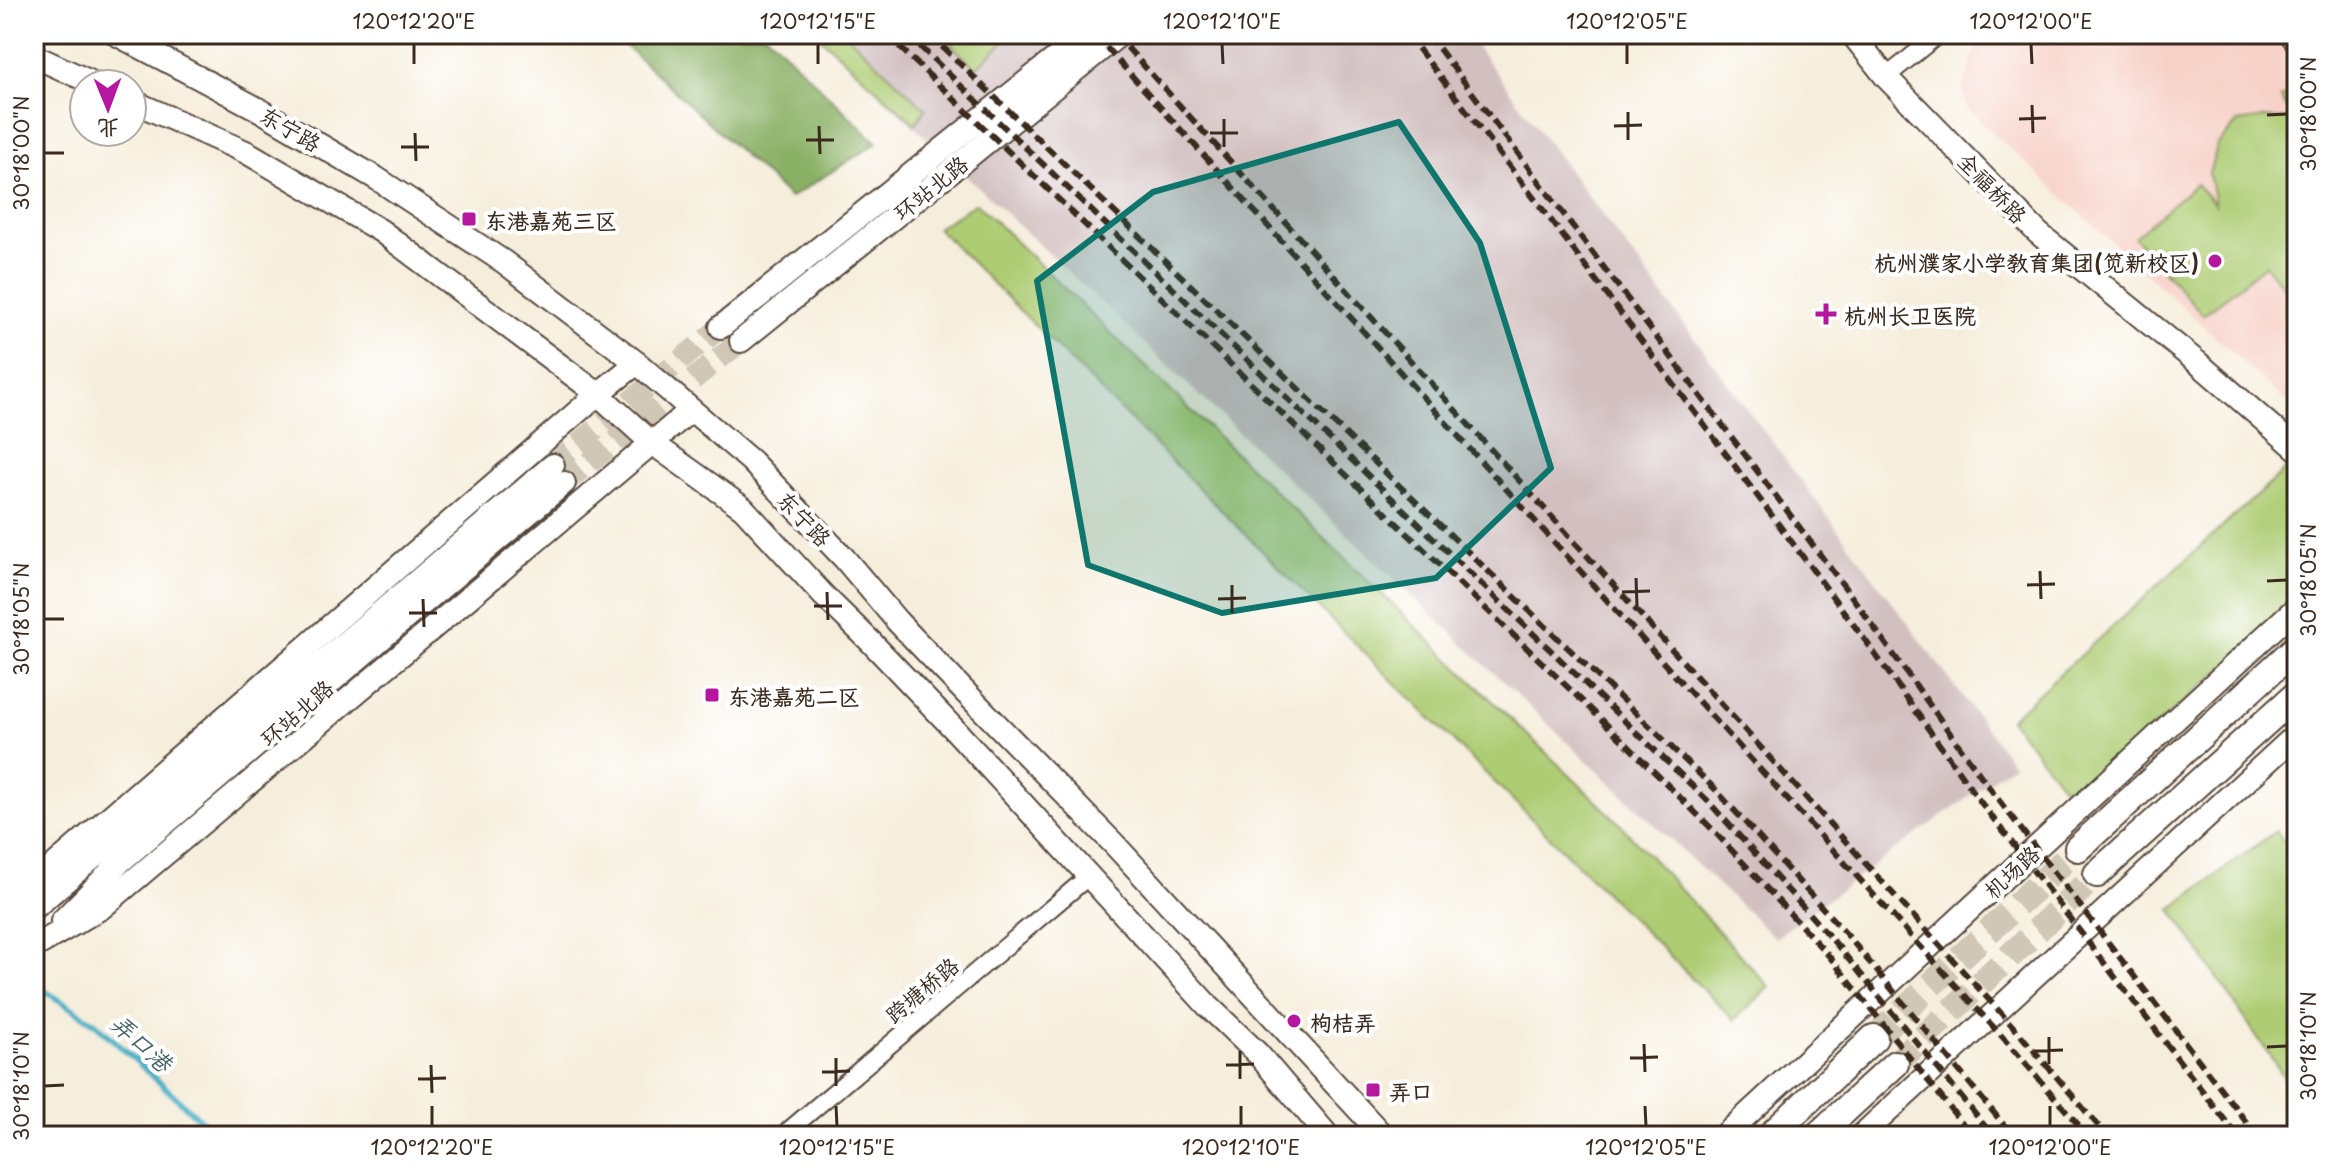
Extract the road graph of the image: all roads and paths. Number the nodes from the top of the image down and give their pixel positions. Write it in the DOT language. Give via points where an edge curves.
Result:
graph roads {
  1 [pos="116,34"];
  2 [pos="1086,34"];
  3 [pos="1120,34"];
  4 [pos="1852,34"];
  5 [pos="1939,34"];
  6 [pos="2287,34"];
  7 [pos="2297,46"];
  8 [pos="34,56"];
  9 [pos="68,72"];
  10 [pos="1886,77"];
  11 [pos="148,108"];
  12 [pos="721,327"];
  13 [pos="741,341"];
  14 [pos="637,363"];
  15 [pos="598,394"];
  16 [pos="691,410"];
  17 [pos="652,443"];
  18 [pos="2297,449"];
  19 [pos="2297,607"];
  20 [pos="2297,647"];
  21 [pos="2297,694"];
  22 [pos="2297,734"];
  23 [pos="2078,848"];
  24 [pos="2097,874"];
  25 [pos="1089,876"];
  26 [pos="34,886"];
  27 [pos="34,908"];
  28 [pos="37,946"];
  29 [pos="1874,1038"];
  30 [pos="1895,1064"];
  31 [pos="782,1136"];
  32 [pos="1328,1136"];
  33 [pos="1383,1136"];
  34 [pos="1724,1136"];
  35 [pos="1770,1136"];
  36 [pos="1817,1136"];
  37 [pos="1861,1136"];
  1 -- 14 [label="main road, 东宁路" via="376,178 504,262"];
  2 -- 12 [label="main road, 环站北路"];
  3 -- 13 [label="main road, 环站北路"];
  4 -- 10 [label="main road, 全福桥路"];
  5 -- 10 [label="street"];
  6 -- 7 [label="street"];
  8 -- 9 [label="main road"];
  10 -- 18 [label="main road, 全福桥路" via="2038,233"];
  11 -- 15 [label="main road, 东宁路" via="248,153 381,231"];
  14 -- 15 [label="main road"];
  14 -- 16 [label="main road, 东宁路"];
  15 -- 17 [label="main road, 东宁路"];
  15 -- 26 [label="main road"];
  16 -- 17 [label="main road"];
  16 -- 33 [label="main road, 东宁路" via="751,461 834,548"];
  17 -- 25 [label="main road, 东宁路" via="743,508"];
  17 -- 28 [label="main road" via="101,908"];
  19 -- 34 [label="main road, 机场路"];
  20 -- 23 [label="main road"];
  21 -- 24 [label="main road"];
  22 -- 37 [label="main road"];
  25 -- 31 [label="street, 跨塘桥路"];
  25 -- 32 [label="main road, 东宁路"];
  27 -- 28 [label="main road, 环站北路" via="558,474 120,862"];
  29 -- 35 [label="main road"];
  30 -- 36 [label="main road"];
}
